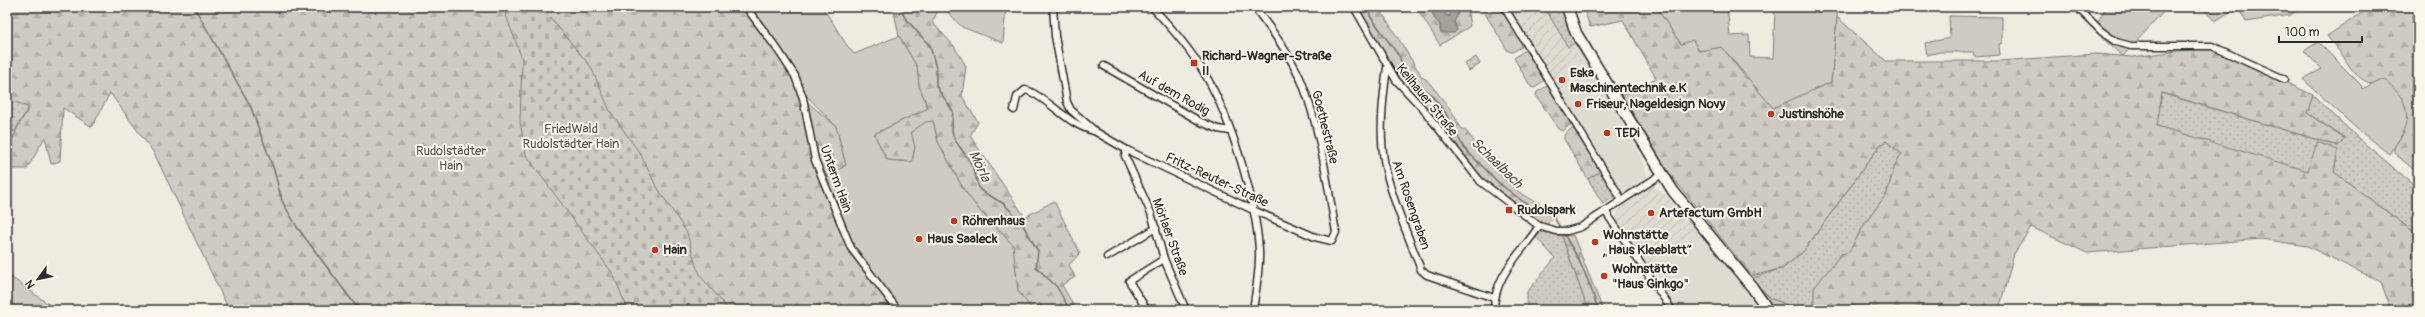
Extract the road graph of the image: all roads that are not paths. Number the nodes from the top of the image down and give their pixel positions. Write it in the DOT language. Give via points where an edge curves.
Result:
graph roads {
  1 [pos="746,7"];
  2 [pos="1053,7"];
  3 [pos="1152,7"];
  4 [pos="1254,7"];
  5 [pos="1354,7"];
  6 [pos="1504,7"];
  7 [pos="1566,7"];
  8 [pos="2077,7"];
  9 [pos="1108,67"];
  10 [pos="1387,68"];
  11 [pos="2284,79"];
  12 [pos="1014,110"];
  13 [pos="1230,131"];
  14 [pos="1096,132"];
  15 [pos="1127,150"];
  16 [pos="1662,174"];
  17 [pos="1622,200"];
  18 [pos="1253,210"];
  19 [pos="1605,211"];
  20 [pos="1539,226"];
  21 [pos="1156,228"];
  22 [pos="1332,240"];
  23 [pos="1107,258"];
  24 [pos="1164,260"];
  25 [pos="1494,298"];
  26 [pos="898,310"];
  27 [pos="1147,310"];
  28 [pos="1186,310"];
  29 [pos="1252,310"];
  30 [pos="1494,310"];
  31 [pos="1672,310"];
  32 [pos="1768,310"];
  1 -- 26 [label="street, Unterm Hain" via="795,76 803,98 815,160 851,248"];
  2 -- 14 [label="street" via="1055,36 1067,102 1071,110"];
  3 -- 13 [label="street" via="1198,63 1214,91"];
  4 -- 22 [label="street, Goethestraße" via="1291,61 1303,84 1312,112 1336,232"];
  5 -- 10 [label="street, Keilhauer Straße"];
  6 -- 17 [label="street"];
  7 -- 16 [label="main road" via="1576,32"];
  8 -- 11 [label="street" via="2116,42 2131,46 2212,46"];
  9 -- 13 [label="street, Auf dem Rodig" via="1201,122"];
  10 -- 20 [label="street, Keilhauer Straße" via="1480,181"];
  10 -- 25 [label="street, Am Rosengraben" via="1382,123 1383,159 1421,270 1425,274"];
  12 -- 14 [label="street" via="1018,97 1025,90 1029,91 1056,108 1077,126"];
  13 -- 18 [label="street"];
  14 -- 15 [label="street, Fritz-Reuter-Straße"];
  15 -- 18 [label="street, Fritz-Reuter-Straße"];
  15 -- 21 [label="street, Mörlaer Straße" via="1124,156"];
  16 -- 17 [label="street, Keilhauer Straße"];
  16 -- 32 [label="main road"];
  17 -- 19 [label="street, Keilhauer Straße"];
  18 -- 22 [label="street, Fritz-Reuter-Straße" via="1315,237"];
  18 -- 29 [label="street" via="1259,258 1258,283"];
  19 -- 20 [label="street, Keilhauer Straße" via="1581,227 1567,231"];
  19 -- 31 [label="street"];
  20 -- 25 [label="street" via="1527,246 1505,270"];
  21 -- 23 [label="street"];
  21 -- 24 [label="street, Mörlaer Straße"];
  24 -- 27 [label="street" via="1129,281"];
  24 -- 28 [label="street, Mörlaer Straße"];
  25 -- 30 [label="street"];
}
